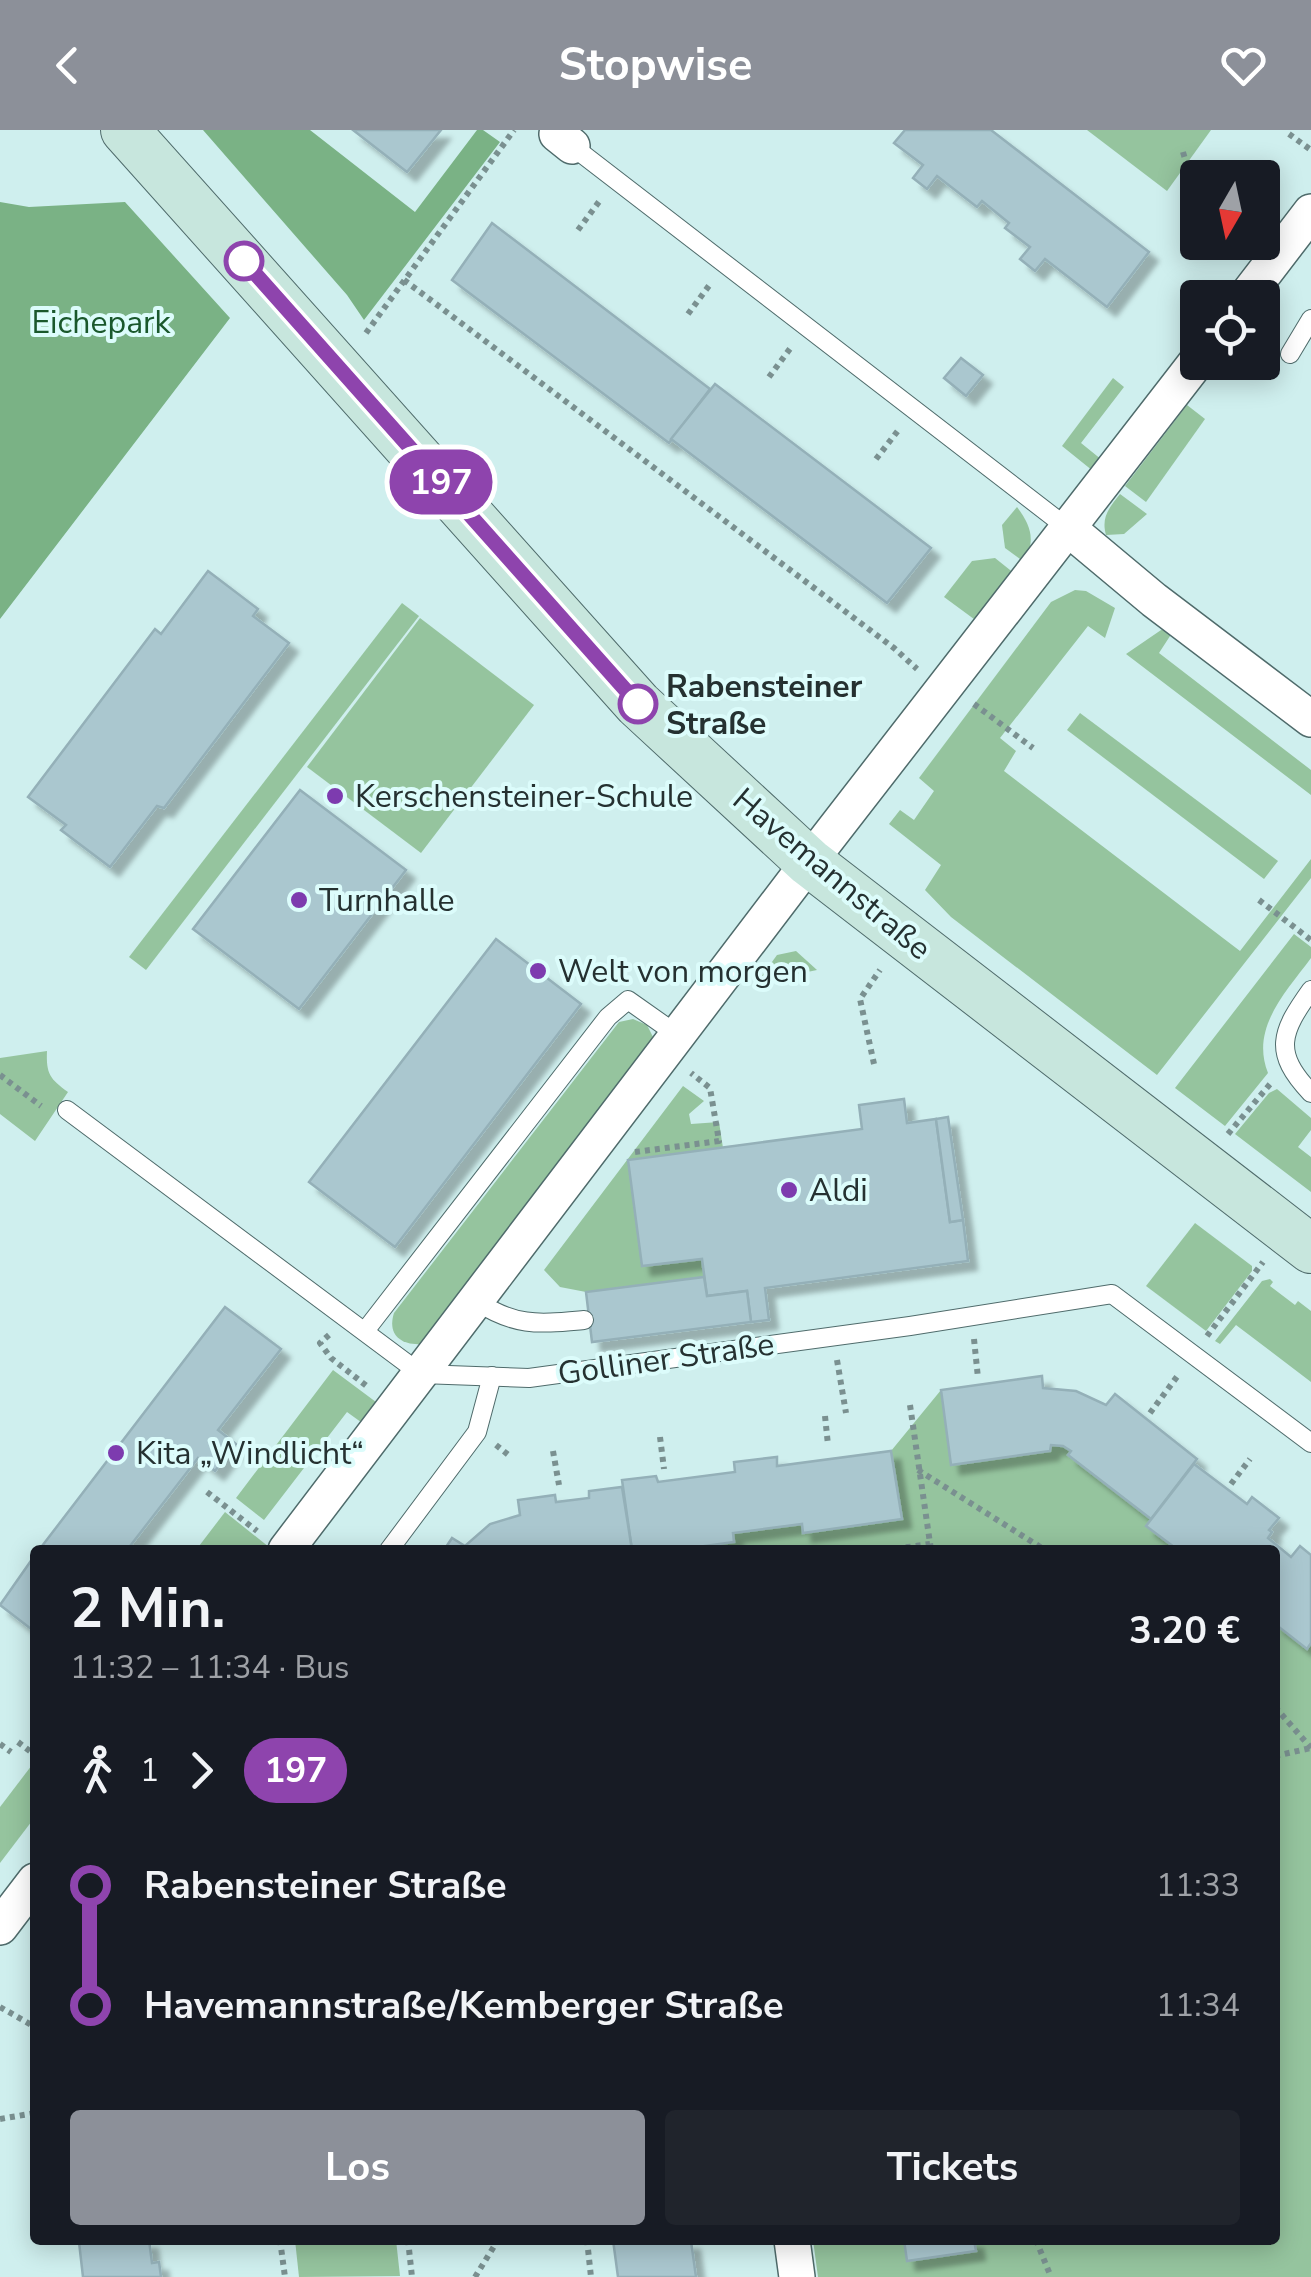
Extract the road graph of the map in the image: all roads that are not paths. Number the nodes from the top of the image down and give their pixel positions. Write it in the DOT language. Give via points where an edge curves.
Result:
graph roads {
  1 [pos="126,130"];
  2 [pos="560,137"];
  3 [pos="1311,212"];
  4 [pos="1260,280"];
  5 [pos="1311,319"];
  6 [pos="1290,354"];
  7 [pos="1183,380"];
  8 [pos="1069,529"];
  9 [pos="1311,719"];
  10 [pos="809,862"];
  11 [pos="1311,990"];
  12 [pos="683,1053"];
  13 [pos="1311,1093"];
  14 [pos="60,1112"];
  15 [pos="1311,1249"];
  16 [pos="476,1301"];
  17 [pos="584,1320"];
  18 [pos="365,1332"];
  19 [pos="421,1374"];
  20 [pos="492,1376"];
  21 [pos="1311,1444"];
  22 [pos="276,1544"];
  23 [pos="393,1545"];
  24 [pos="30,1888"];
  25 [pos="0,1928"];
  26 [pos="793,2245"];
  27 [pos="798,2277"];
  1 -- 10 [label="main road, Havemannstraße" via="638,704"];
  2 -- 8 [label="lane"];
  3 -- 4 [label="street"];
  5 -- 6 [label="lane"];
  7 -- 8 [label="street"];
  8 -- 9 [label="street"];
  8 -- 10 [label="street" via="956,696"];
  10 -- 12 [label="street"];
  10 -- 15 [label="main road, Havemannstraße"];
  11 -- 13 [label="lane" via="1288,1022 1284,1047"];
  12 -- 16 [label="street"];
  12 -- 18 [label="lane" via="628,1000 608,1016"];
  14 -- 18 [label="lane"];
  16 -- 17 [label="lane" via="500,1317 531,1325"];
  16 -- 19 [label="street"];
  18 -- 19 [label="lane"];
  19 -- 20 [label="lane, Golliner Straße"];
  19 -- 22 [label="street"];
  20 -- 21 [label="lane, Golliner Straße" via="529,1378 1112,1294"];
  20 -- 23 [label="lane" via="478,1432"];
  24 -- 25 [label="street"];
  26 -- 27 [label="street"];
}
